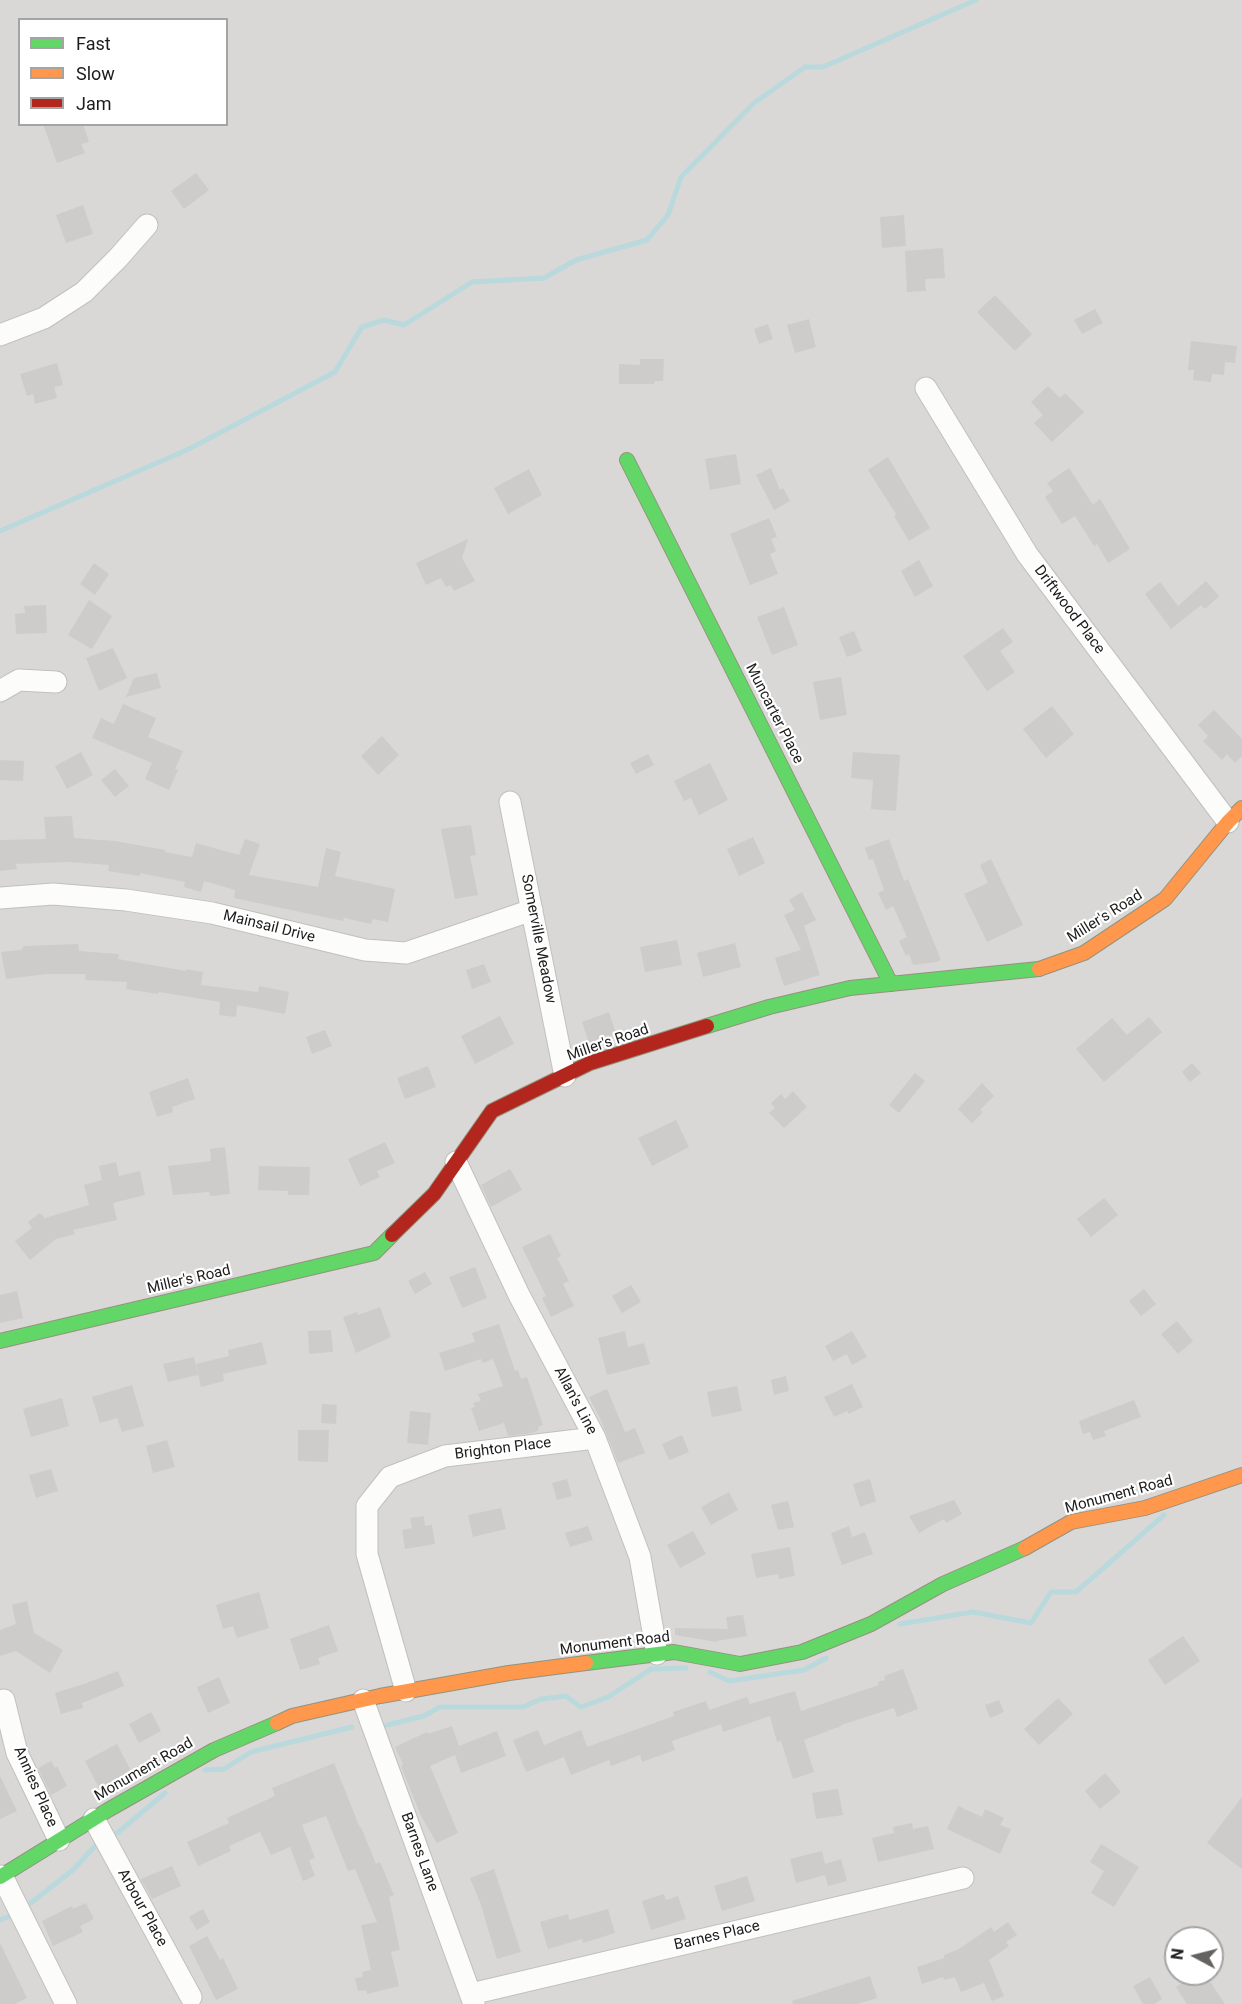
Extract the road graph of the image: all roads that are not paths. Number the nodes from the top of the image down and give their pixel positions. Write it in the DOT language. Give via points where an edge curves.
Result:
graph roads {
  1 [pos="147,225"];
  2 [pos="0,335"];
  3 [pos="926,388"];
  4 [pos="627,460"];
  5 [pos="56,682"];
  6 [pos="0,691"];
  7 [pos="510,801"];
  8 [pos="1235,815"];
  9 [pos="0,898"];
  10 [pos="532,910"];
  11 [pos="891,984"];
  12 [pos="565,1076"];
  13 [pos="456,1162"];
  14 [pos="0,1341"];
  15 [pos="595,1438"];
  16 [pos="1242,1475"];
  17 [pos="657,1654"];
  18 [pos="406,1691"];
  19 [pos="4,1700"];
  20 [pos="363,1700"];
  21 [pos="94,1819"];
  22 [pos="59,1840"];
  23 [pos="1,1877"];
  24 [pos="963,1878"];
  25 [pos="190,1998"];
  26 [pos="472,1999"];
  27 [pos="66,2004"];
  1 -- 2 [label="street" via="84,292 44,318"];
  3 -- 8 [label="street, Driftwood Place" via="1027,554"];
  4 -- 11 [label="street, Muncarter Place"];
  5 -- 6 [label="street" via="19,680"];
  7 -- 10 [label="street, Somerville Meadow"];
  8 -- 11 [label="street, Miller's Road" via="1165,899 1084,953 1035,970"];
  9 -- 10 [label="street, Mainsail Drive" via="53,894 126,900 212,913 365,950 406,953"];
  10 -- 12 [label="street, Somerville Meadow"];
  11 -- 12 [label="street, Miller's Road" via="850,988 769,1007 590,1063"];
  12 -- 13 [label="street, Miller's Road" via="492,1111"];
  13 -- 14 [label="street, Miller's Road" via="434,1194 374,1253"];
  13 -- 15 [label="street, Allan's Line" via="519,1295"];
  15 -- 17 [label="street, Allan's Line" via="640,1557"];
  15 -- 18 [label="street, Brighton Place" via="445,1456 390,1477 368,1506 367,1554"];
  16 -- 17 [label="street, Monument Road" via="1144,1508 1071,1522 871,1624 802,1652 740,1664 674,1652"];
  17 -- 18 [label="street, Monument Road"];
  18 -- 20 [label="street, Monument Road"];
  19 -- 22 [label="street, Annies Place" via="17,1753"];
  20 -- 21 [label="street, Monument Road" via="292,1716 214,1750"];
  20 -- 26 [label="street, Barnes Lane"];
  21 -- 22 [label="street, Monument Road"];
  21 -- 25 [label="street, Arbour Place"];
  22 -- 23 [label="street, Monument Road"];
  23 -- 27 [label="street"];
  24 -- 26 [label="street, Barnes Place"];
}
